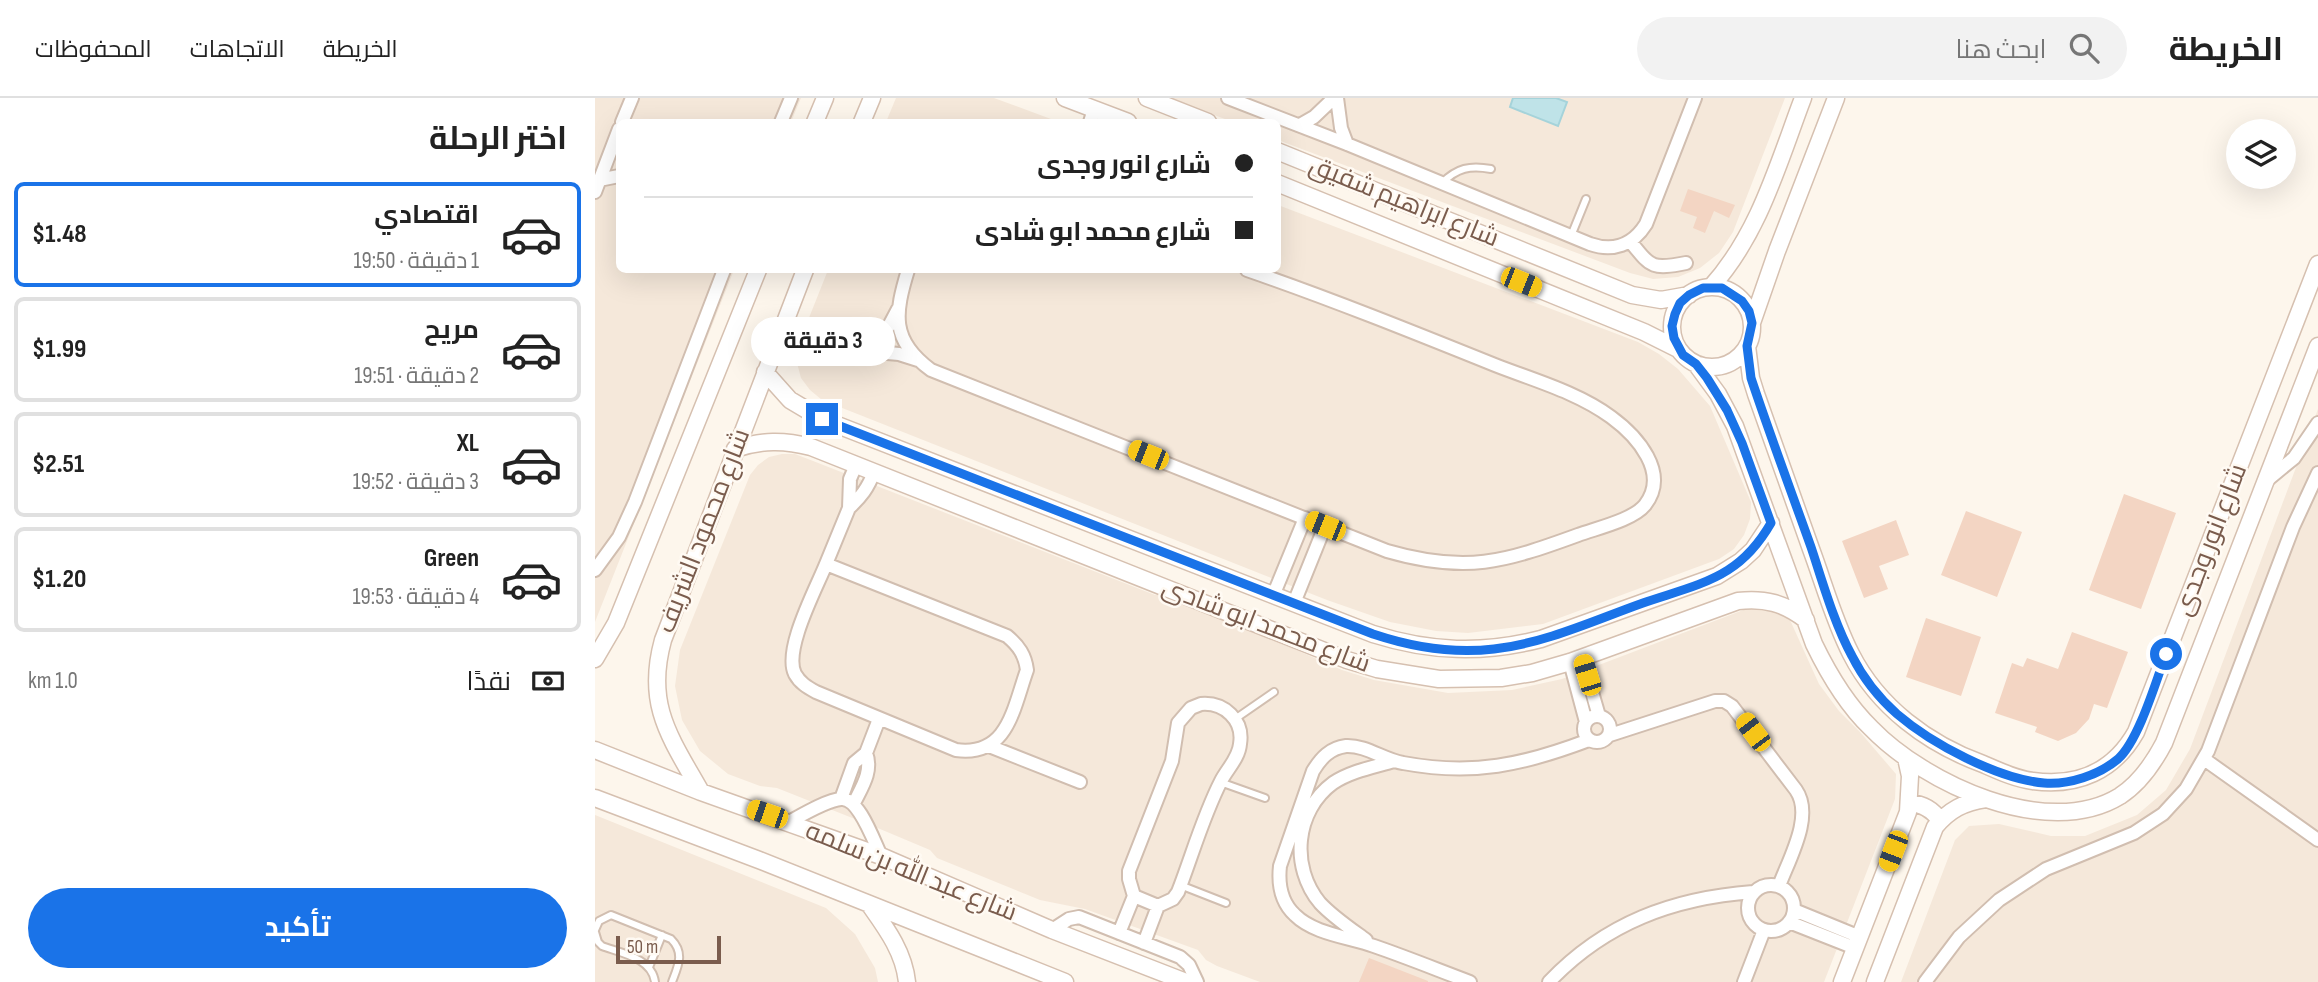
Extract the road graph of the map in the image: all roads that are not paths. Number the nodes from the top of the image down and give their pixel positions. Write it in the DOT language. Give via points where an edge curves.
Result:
graph roads {
  1 [pos="632,98"];
  2 [pos="791,98"];
  3 [pos="825,98"];
  4 [pos="872,98"];
  5 [pos="1065,98"];
  6 [pos="1147,98"];
  7 [pos="1228,98"];
  8 [pos="1336,98"];
  9 [pos="1695,98"];
  10 [pos="1803,98"];
  11 [pos="1836,98"];
  12 [pos="1169,115"];
  13 [pos="1092,116"];
  14 [pos="623,119"];
  15 [pos="782,119"];
  16 [pos="816,119"];
  17 [pos="863,119"];
  18 [pos="1109,119"];
  19 [pos="1191,119"];
  20 [pos="1300,125"];
  21 [pos="1346,144"];
  22 [pos="616,147"];
  23 [pos="1281,153"];
  24 [pos="1491,169"];
  25 [pos="616,177"];
  26 [pos="1442,183"];
  27 [pos="1281,185"];
  28 [pos="597,186"];
  29 [pos="1586,199"];
  30 [pos="1571,236"];
  31 [pos="1630,241"];
  32 [pos="1686,263"];
  33 [pos="2318,264"];
  34 [pos="723,273"];
  35 [pos="757,273"];
  36 [pos="804,273"];
  37 [pos="907,273"];
  38 [pos="1255,273"];
  39 [pos="1711,287"];
  40 [pos="1632,295"];
  41 [pos="1689,295"];
  42 [pos="898,308"];
  43 [pos="1618,321"];
  44 [pos="1752,323"];
  45 [pos="1747,346"];
  46 [pos="2318,346"];
  47 [pos="1678,349"];
  48 [pos="918,360"];
  49 [pos="1696,364"];
  50 [pos="765,372"];
  51 [pos="2318,423"];
  52 [pos="851,431"];
  53 [pos="735,449"];
  54 [pos="841,459"];
  55 [pos="856,465"];
  56 [pos="874,472"];
  57 [pos="2318,473"];
  58 [pos="2266,481"];
  59 [pos="849,508"];
  60 [pos="1305,518"];
  61 [pos="1771,523"];
  62 [pos="1325,526"];
  63 [pos="826,564"];
  64 [pos="595,570"];
  65 [pos="1717,576"];
  66 [pos="1273,596"];
  67 [pos="1294,603"];
  68 [pos="1728,605"];
  69 [pos="1806,620"];
  70 [pos="595,659"];
  71 [pos="1576,660"];
  72 [pos="1864,676"];
  73 [pos="1839,691"];
  74 [pos="1274,692"];
  75 [pos="1599,716"];
  76 [pos="879,719"];
  77 [pos="1235,719"];
  78 [pos="1586,722"];
  79 [pos="1610,735"];
  80 [pos="1588,740"];
  81 [pos="989,746"];
  82 [pos="595,750"];
  83 [pos="1906,758"];
  84 [pos="2204,759"];
  85 [pos="1394,761"];
  86 [pos="2078,779"];
  87 [pos="1080,782"];
  88 [pos="1220,782"];
  89 [pos="701,792"];
  90 [pos="595,798"];
  91 [pos="1265,798"];
  92 [pos="1986,799"];
  93 [pos="848,801"];
  94 [pos="1909,803"];
  95 [pos="2091,808"];
  96 [pos="1940,821"];
  97 [pos="789,822"];
  98 [pos="2318,840"];
  99 [pos="881,856"];
  100 [pos="1181,885"];
  101 [pos="1779,886"];
  102 [pos="1753,892"];
  103 [pos="1134,896"];
  104 [pos="1226,903"];
  105 [pos="869,904"];
  106 [pos="1158,906"];
  107 [pos="1791,916"];
  108 [pos="1052,930"];
  109 [pos="1763,930"];
  110 [pos="595,931"];
  111 [pos="1119,933"];
  112 [pos="662,935"];
  113 [pos="1858,942"];
  114 [pos="1144,943"];
  115 [pos="1372,945"];
  116 [pos="1574,959"];
  117 [pos="649,967"];
  118 [pos="655,982"];
  119 [pos="672,982"];
  120 [pos="907,982"];
  121 [pos="1065,982"];
  122 [pos="1186,982"];
  123 [pos="1197,982"];
  124 [pos="1470,982"];
  125 [pos="1549,982"];
  126 [pos="1567,982"];
  127 [pos="1744,982"];
  128 [pos="1842,982"];
  129 [pos="1875,982"];
  130 [pos="1925,982"];
  1 -- 14 [label="street"];
  2 -- 15 [label="street"];
  3 -- 16 [label="street"];
  4 -- 17 [label="street"];
  5 -- 13 [label="street"];
  6 -- 12 [label="street"];
  7 -- 20 [label="street"];
  8 -- 20 [label="street"];
  8 -- 21 [label="street"];
  9 -- 31 [label="street" via="1646,224"];
  10 -- 39 [label="street" via="1748,236"];
  11 -- 44 [label="street"];
  12 -- 19 [label="street"];
  13 -- 18 [label="street"];
  20 -- 21 [label="street"];
  21 -- 26 [label="street"];
  22 -- 28 [label="street"];
  23 -- 40 [label="street, شارع ابراهيم شفيق"];
  24 -- 26 [label="lane" via="1464,168"];
  25 -- 28 [label="street"];
  26 -- 30 [label="street"];
  27 -- 43 [label="street, شارع ابراهيم شفيق"];
  29 -- 30 [label="lane"];
  30 -- 31 [label="street" via="1608,248"];
  31 -- 32 [label="street" via="1653,266"];
  33 -- 86 [label="street, شارع انور وجدى" via="2136,732 2119,757"];
  34 -- 64 [label="street" via="635,502"];
  35 -- 70 [label="street, شارع محمود الشريف" via="616,623"];
  36 -- 50 [label="street, شارع محمود الشريف"];
  37 -- 42 [label="street"];
  38 -- 62 [label="street" via="1584,400 1626,429 1654,473 1650,496 1635,514 1494,562 1440,563 1413,558"];
  39 -- 41 [label="street"];
  39 -- 44 [label="street" via="1722,288 1742,301"];
  40 -- 41 [label="street, شارع ابراهيم شفيق" via="1661,300"];
  40 -- 43 [label="street" via="1631,308"];
  41 -- 47 [label="street" via="1680,303 1672,326"];
  42 -- 48 [label="street" via="899,327"];
  42 -- 48 [label="street" via="872,346 876,352"];
  43 -- 47 [label="street, شارع ابراهيم شفيق"];
  44 -- 45 [label="street"];
  45 -- 49 [label="street" via="1731,363"];
  45 -- 72 [label="street, شارع انور وجدى" via="1756,394 1841,632"];
  46 -- 58 [label="street, شارع انور وجدى"];
  47 -- 49 [label="street"];
  48 -- 60 [label="street" via="931,370"];
  49 -- 61 [label="street, شارع انور وجدى" via="1735,426"];
  50 -- 52 [label="street, شارع محمد ابو شادى" via="805,411"];
  50 -- 53 [label="street, شارع محمود الشريف"];
  51 -- 58 [label="street" via="2294,458"];
  52 -- 54 [label="street"];
  52 -- 66 [label="street, شارع محمد ابو شادى"];
  53 -- 54 [label="street, شارع محمد ابو شادى" via="792,442"];
  53 -- 89 [label="street, شارع محمود الشريف" via="656,663 655,684 664,722"];
  54 -- 55 [label="street, شارع محمد ابو شادى"];
  55 -- 56 [label="street, شارع محمد ابو شادى"];
  55 -- 59 [label="street" via="850,479"];
  56 -- 59 [label="street" via="869,486"];
  56 -- 71 [label="street, شارع محمد ابو شادى" via="1377,669 1470,680 1532,673"];
  57 -- 84 [label="street"];
  58 -- 95 [label="street, شارع انور وجدى" via="2153,764 2118,797"];
  59 -- 63 [label="street"];
  60 -- 62 [label="street"];
  60 -- 66 [label="street"];
  61 -- 65 [label="street, شارع محمد ابو شادى" via="1753,550"];
  61 -- 69 [label="street, شارع انور وجدى"];
  62 -- 67 [label="street"];
  63 -- 76 [label="street" via="794,645 795,673 803,685"];
  63 -- 81 [label="street" via="1015,642 1027,670 1003,734"];
  65 -- 67 [label="street, شارع محمد ابو شادى" via="1541,639 1493,649 1444,650 1396,642"];
  65 -- 68 [label="street"];
  66 -- 67 [label="street, شارع محمد ابو شادى"];
  68 -- 69 [label="street, شارع محمد ابو شادى" via="1756,599 1774,602"];
  68 -- 71 [label="street, شارع محمد ابو شادى"];
  69 -- 73 [label="street, شارع انور وجدى"];
  71 -- 75 [label="street"];
  71 -- 78 [label="street"];
  72 -- 73 [label="street"];
  72 -- 86 [label="street, شارع انور وجدى" via="1914,728 1969,759 2027,780"];
  73 -- 83 [label="street, شارع انور وجدى" via="1871,729"];
  74 -- 77 [label="lane"];
  75 -- 78 [label="street"];
  75 -- 79 [label="street" via="1609,723"];
  76 -- 81 [label="street" via="956,750 969,752"];
  76 -- 93 [label="street" via="866,753 854,763"];
  77 -- 88 [label="street" via="1240,745"];
  77 -- 103 [label="street" via="1219,706 1206,704 1191,708 1178,723 1172,761 1129,871"];
  78 -- 80 [label="street"];
  79 -- 80 [label="street" via="1600,743"];
  79 -- 101 [label="street" via="1715,701 1732,706 1803,803 1802,823"];
  80 -- 85 [label="street" via="1545,757 1484,768"];
  81 -- 87 [label="street"];
  82 -- 89 [label="street, شارع عبد الله بن سلمه"];
  83 -- 92 [label="street, شارع انور وجدى"];
  83 -- 94 [label="street"];
  84 -- 98 [label="street"];
  84 -- 130 [label="street" via="2186,789 2149,824 2117,842 2046,869 1999,900 1959,937"];
  85 -- 115 [label="street" via="1333,784 1310,809 1300,842 1300,859 1311,891 1321,905"];
  85 -- 115 [label="street" via="1345,746 1320,759 1280,866 1280,891 1293,914 1314,928"];
  86 -- 95 [label="street"];
  88 -- 91 [label="lane"];
  88 -- 100 [label="street"];
  89 -- 97 [label="street, شارع عبد الله بن سلمه"];
  90 -- 105 [label="street, شارع عبد الله بن سلمه"];
  92 -- 95 [label="street, شارع انور وجدى" via="2040,812"];
  92 -- 96 [label="street" via="1957,807"];
  93 -- 97 [label="street"];
  93 -- 99 [label="street"];
  94 -- 96 [label="street" via="1924,806"];
  94 -- 113 [label="street"];
  96 -- 129 [label="street"];
  97 -- 99 [label="street, شارع عبد الله بن سلمه"];
  99 -- 108 [label="street, شارع عبد الله بن سلمه"];
  100 -- 104 [label="lane"];
  100 -- 106 [label="street" via="1173,899"];
  101 -- 102 [label="street" via="1769,884"];
  101 -- 107 [label="street" via="1790,895"];
  102 -- 109 [label="street" via="1747,909 1755,926"];
  102 -- 116 [label="street" via="1721,894 1658,909 1600,939"];
  103 -- 106 [label="street"];
  103 -- 111 [label="street"];
  105 -- 120 [label="street" via="898,951"];
  105 -- 121 [label="street, شارع عبد الله بن سلمه"];
  106 -- 114 [label="street"];
  107 -- 109 [label="street" via="1782,928"];
  107 -- 113 [label="street"];
  108 -- 111 [label="street" via="1079,918"];
  108 -- 122 [label="street, شارع عبد الله بن سلمه"];
  109 -- 127 [label="street"];
  110 -- 112 [label="lane" via="602,918 611,915"];
  110 -- 117 [label="lane" via="602,946"];
  111 -- 114 [label="street"];
  112 -- 117 [label="lane"];
  112 -- 119 [label="lane" via="679,949"];
  113 -- 128 [label="street"];
  114 -- 123 [label="street" via="1180,957"];
  115 -- 124 [label="street"];
  116 -- 125 [label="street"];
  116 -- 126 [label="street"];
  117 -- 118 [label="lane"];
}
